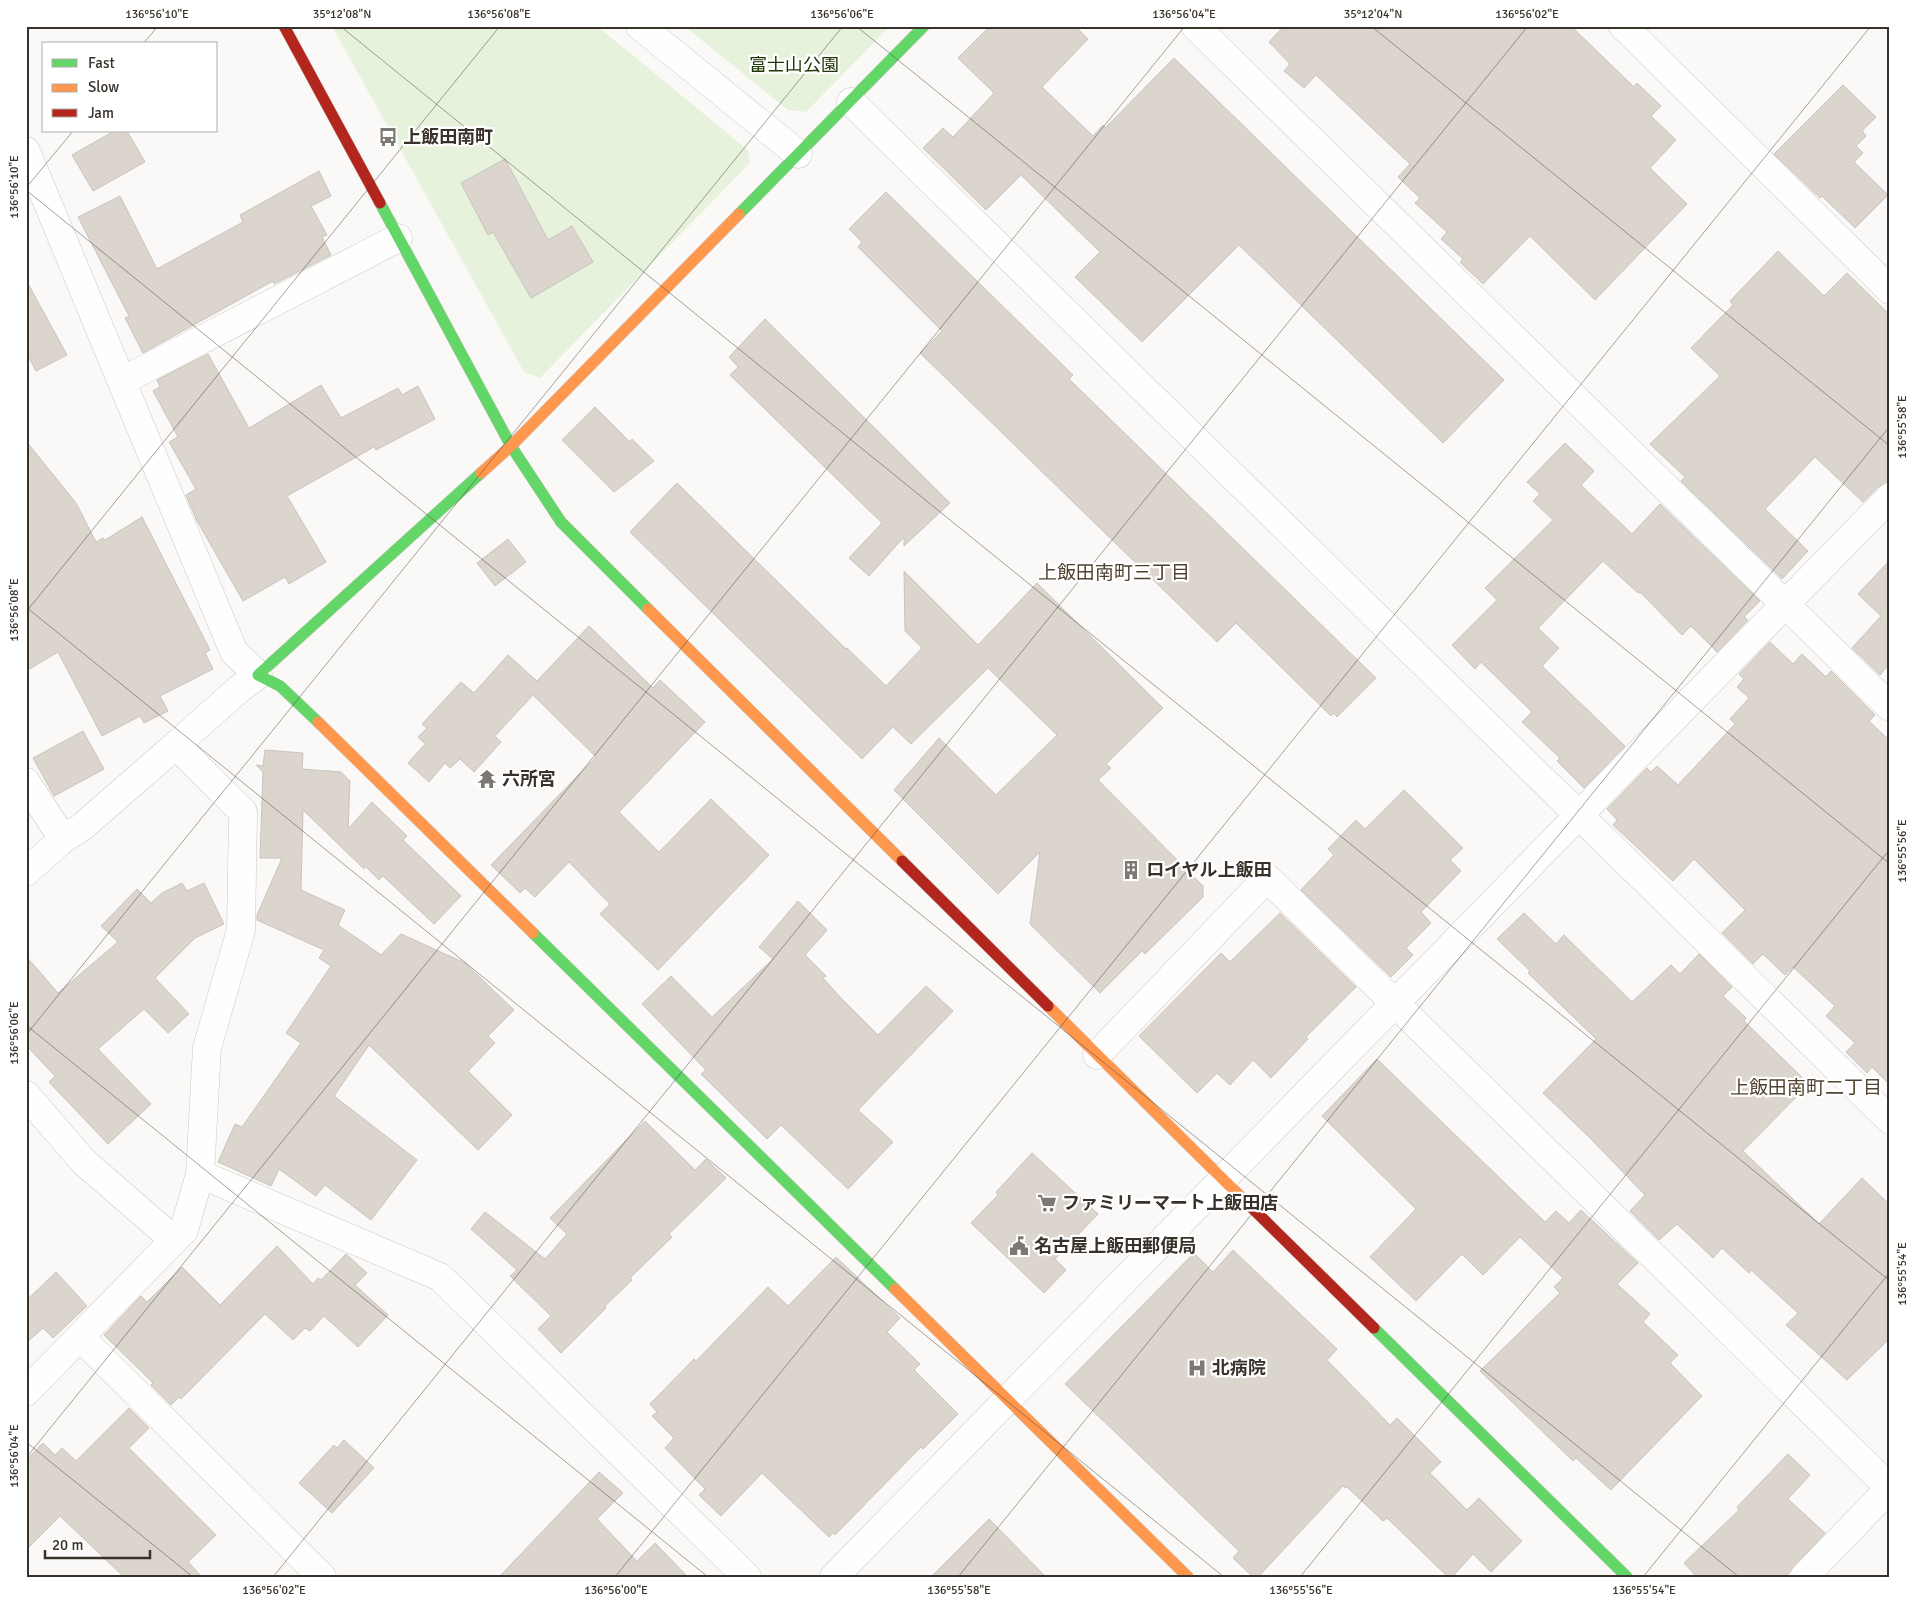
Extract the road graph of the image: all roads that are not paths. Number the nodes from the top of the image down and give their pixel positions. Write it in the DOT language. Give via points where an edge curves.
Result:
graph roads {
  1 [pos="284,26"];
  2 [pos="640,26"];
  3 [pos="924,26"];
  4 [pos="1195,26"];
  5 [pos="1623,26"];
  6 [pos="851,102"];
  7 [pos="26,151"];
  8 [pos="798,154"];
  9 [pos="34,197"];
  10 [pos="398,238"];
  11 [pos="1890,290"];
  12 [pos="122,381"];
  13 [pos="511,446"];
  14 [pos="1890,498"];
  15 [pos="1785,604"];
  16 [pos="258,675"];
  17 [pos="1890,707"];
  18 [pos="176,745"];
  19 [pos="26,782"];
  20 [pos="1580,816"];
  21 [pos="63,839"];
  22 [pos="26,872"];
  23 [pos="1397,1004"];
  24 [pos="1097,1055"];
  25 [pos="26,1096"];
  26 [pos="1890,1120"];
  27 [pos="200,1174"];
  28 [pos="1224,1180"];
  29 [pos="174,1240"];
  30 [pos="80,1338"];
  31 [pos="26,1392"];
  32 [pos="1008,1401"];
  33 [pos="1890,1488"];
  34 [pos="322,1577"];
  35 [pos="747,1577"];
  36 [pos="834,1577"];
  37 [pos="1188,1577"];
  38 [pos="1627,1577"];
  39 [pos="1804,1577"];
  1 -- 10 [label="street"];
  2 -- 8 [label="street"];
  3 -- 6 [label="street"];
  4 -- 15 [label="street"];
  5 -- 11 [label="street"];
  6 -- 8 [label="street"];
  6 -- 20 [label="street"];
  7 -- 9 [label="street"];
  8 -- 13 [label="street"];
  9 -- 12 [label="street"];
  10 -- 12 [label="street"];
  10 -- 13 [label="street"];
  12 -- 16 [label="street" via="234,652"];
  13 -- 16 [label="street"];
  13 -- 24 [label="street" via="561,522"];
  14 -- 15 [label="street"];
  15 -- 17 [label="street"];
  15 -- 20 [label="street"];
  16 -- 18 [label="street"];
  16 -- 32 [label="street" via="280,686 295,699"];
  18 -- 21 [label="street" via="82,827"];
  18 -- 27 [label="street" via="243,812 241,930 207,1048"];
  19 -- 21 [label="street"];
  20 -- 23 [label="street"];
  20 -- 26 [label="street"];
  21 -- 22 [label="street"];
  23 -- 24 [label="street" via="1267,878"];
  23 -- 28 [label="street"];
  23 -- 33 [label="street"];
  24 -- 28 [label="street"];
  25 -- 29 [label="street" via="84,1162"];
  27 -- 29 [label="street" via="184,1230"];
  27 -- 35 [label="street" via="440,1277"];
  28 -- 32 [label="street"];
  28 -- 38 [label="street"];
  29 -- 30 [label="street"];
  30 -- 31 [label="street"];
  30 -- 34 [label="street"];
  32 -- 36 [label="street"];
  32 -- 37 [label="street"];
  33 -- 39 [label="street"];
}
